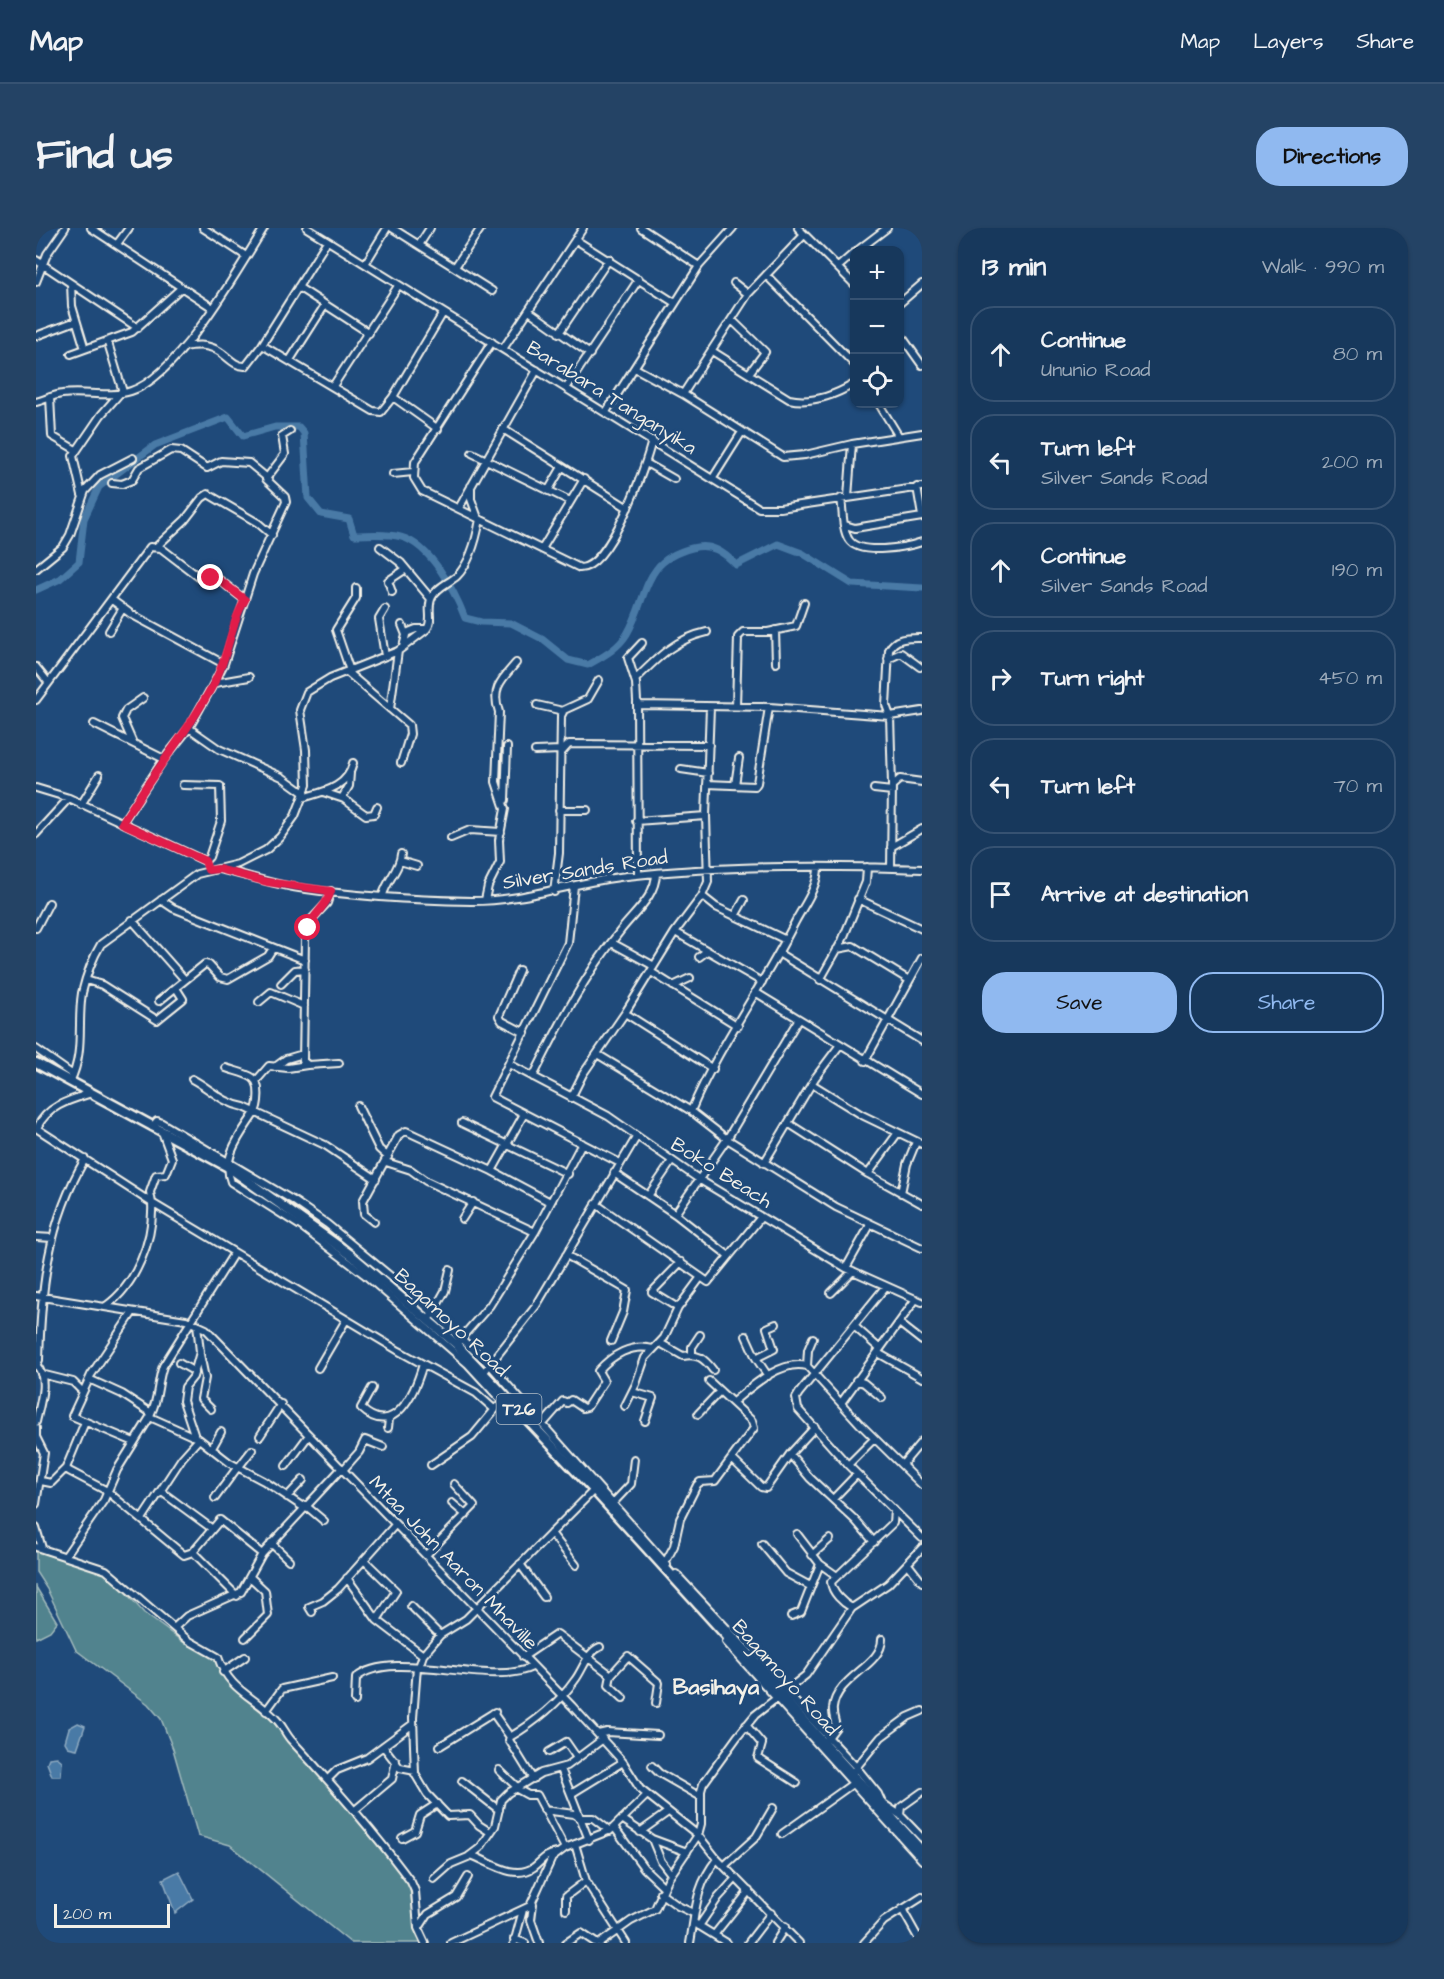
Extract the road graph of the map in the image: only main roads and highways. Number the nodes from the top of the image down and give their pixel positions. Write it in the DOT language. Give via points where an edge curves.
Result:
graph roads {
  1 [pos="36,1063"];
  2 [pos="921,1844"];
  1 -- 2 [label="highway, Bagamoyo Road / T26" via="72,1078 152,1127 229,1165 459,1341 505,1398 854,1770 855,1781"];
}
